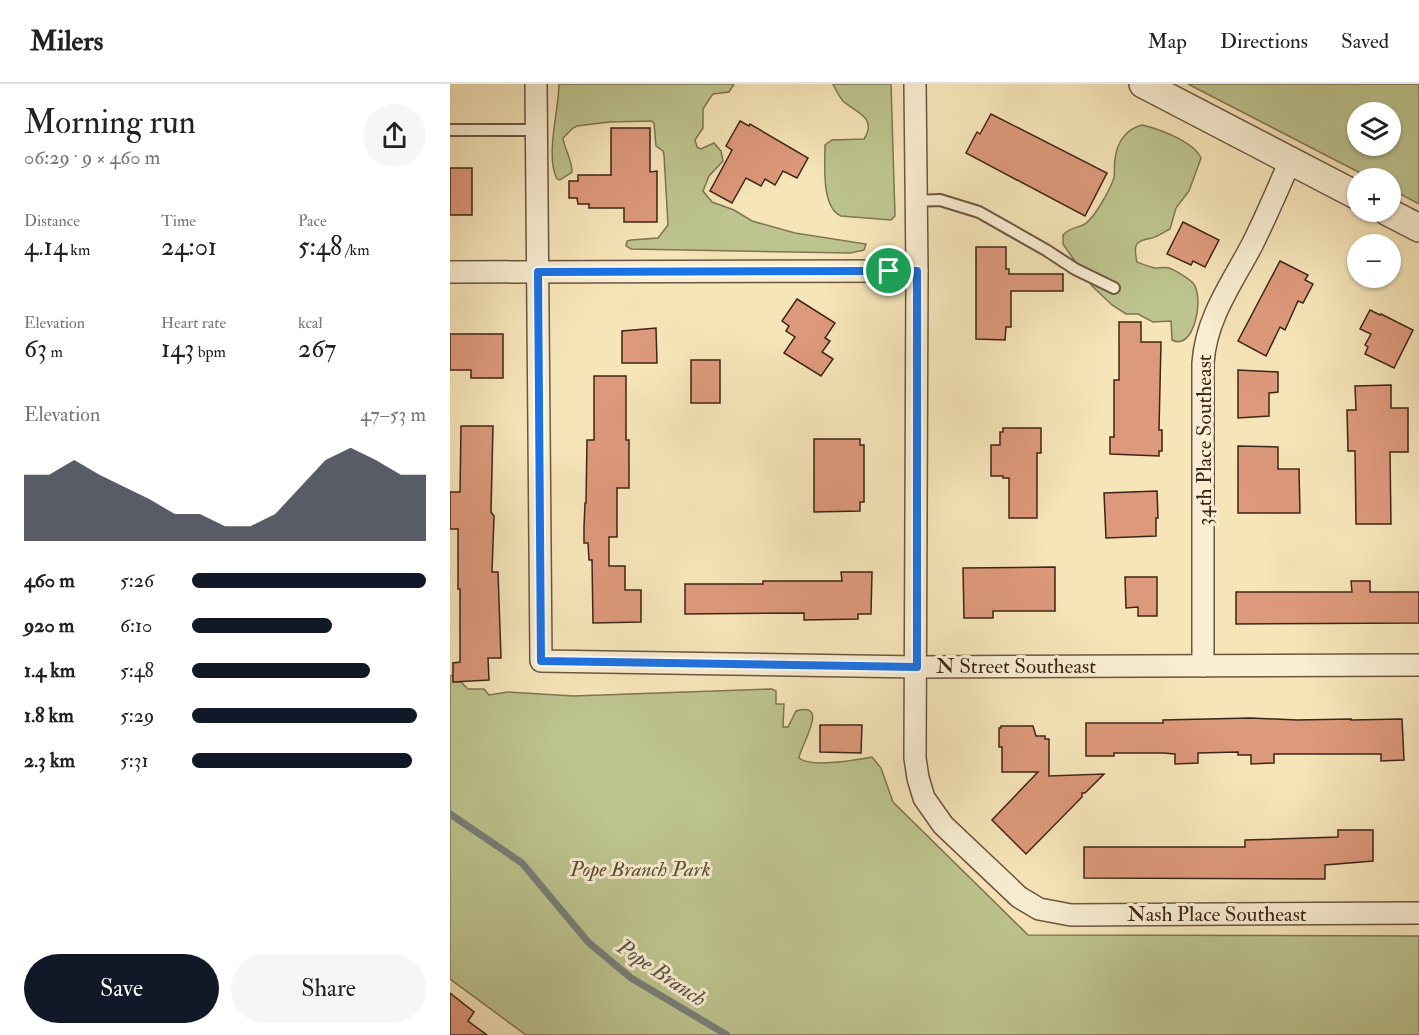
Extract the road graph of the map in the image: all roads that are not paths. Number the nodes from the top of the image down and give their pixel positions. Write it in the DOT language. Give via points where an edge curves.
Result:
graph roads {
  1 [pos="536,84"];
  2 [pos="915,84"];
  3 [pos="1143,84"];
  4 [pos="450,130"];
  5 [pos="537,130"];
  6 [pos="1290,161"];
  7 [pos="1347,190"];
  8 [pos="916,201"];
  9 [pos="1401,219"];
  10 [pos="1419,228"];
  11 [pos="917,271"];
  12 [pos="450,272"];
  13 [pos="538,272"];
  14 [pos="1114,288"];
  15 [pos="1419,665"];
  16 [pos="1203,666"];
  17 [pos="917,667"];
  18 [pos="1419,913"];
  1 -- 5 [label="street"];
  2 -- 8 [label="street, Nash Place Southeast"];
  3 -- 6 [label="street"];
  4 -- 5 [label="lane"];
  5 -- 13 [label="street"];
  6 -- 7 [label="street"];
  6 -- 16 [label="street, 34th Place Southeast" via="1214,316 1205,344"];
  8 -- 11 [label="street, Nash Place Southeast"];
  8 -- 14 [label="lane" via="940,200 979,212"];
  9 -- 10 [label="street"];
  11 -- 13 [label="street"];
  11 -- 17 [label="street, Nash Place Southeast"];
  12 -- 13 [label="street"];
  13 -- 17 [label="street, N Street Southeast" via="541,661"];
  15 -- 16 [label="street, N Street Southeast"];
  16 -- 17 [label="street, N Street Southeast"];
  17 -- 18 [label="street, Nash Place Southeast" via="915,758 924,798 943,825 1019,897 1039,909 1071,915"];
}
